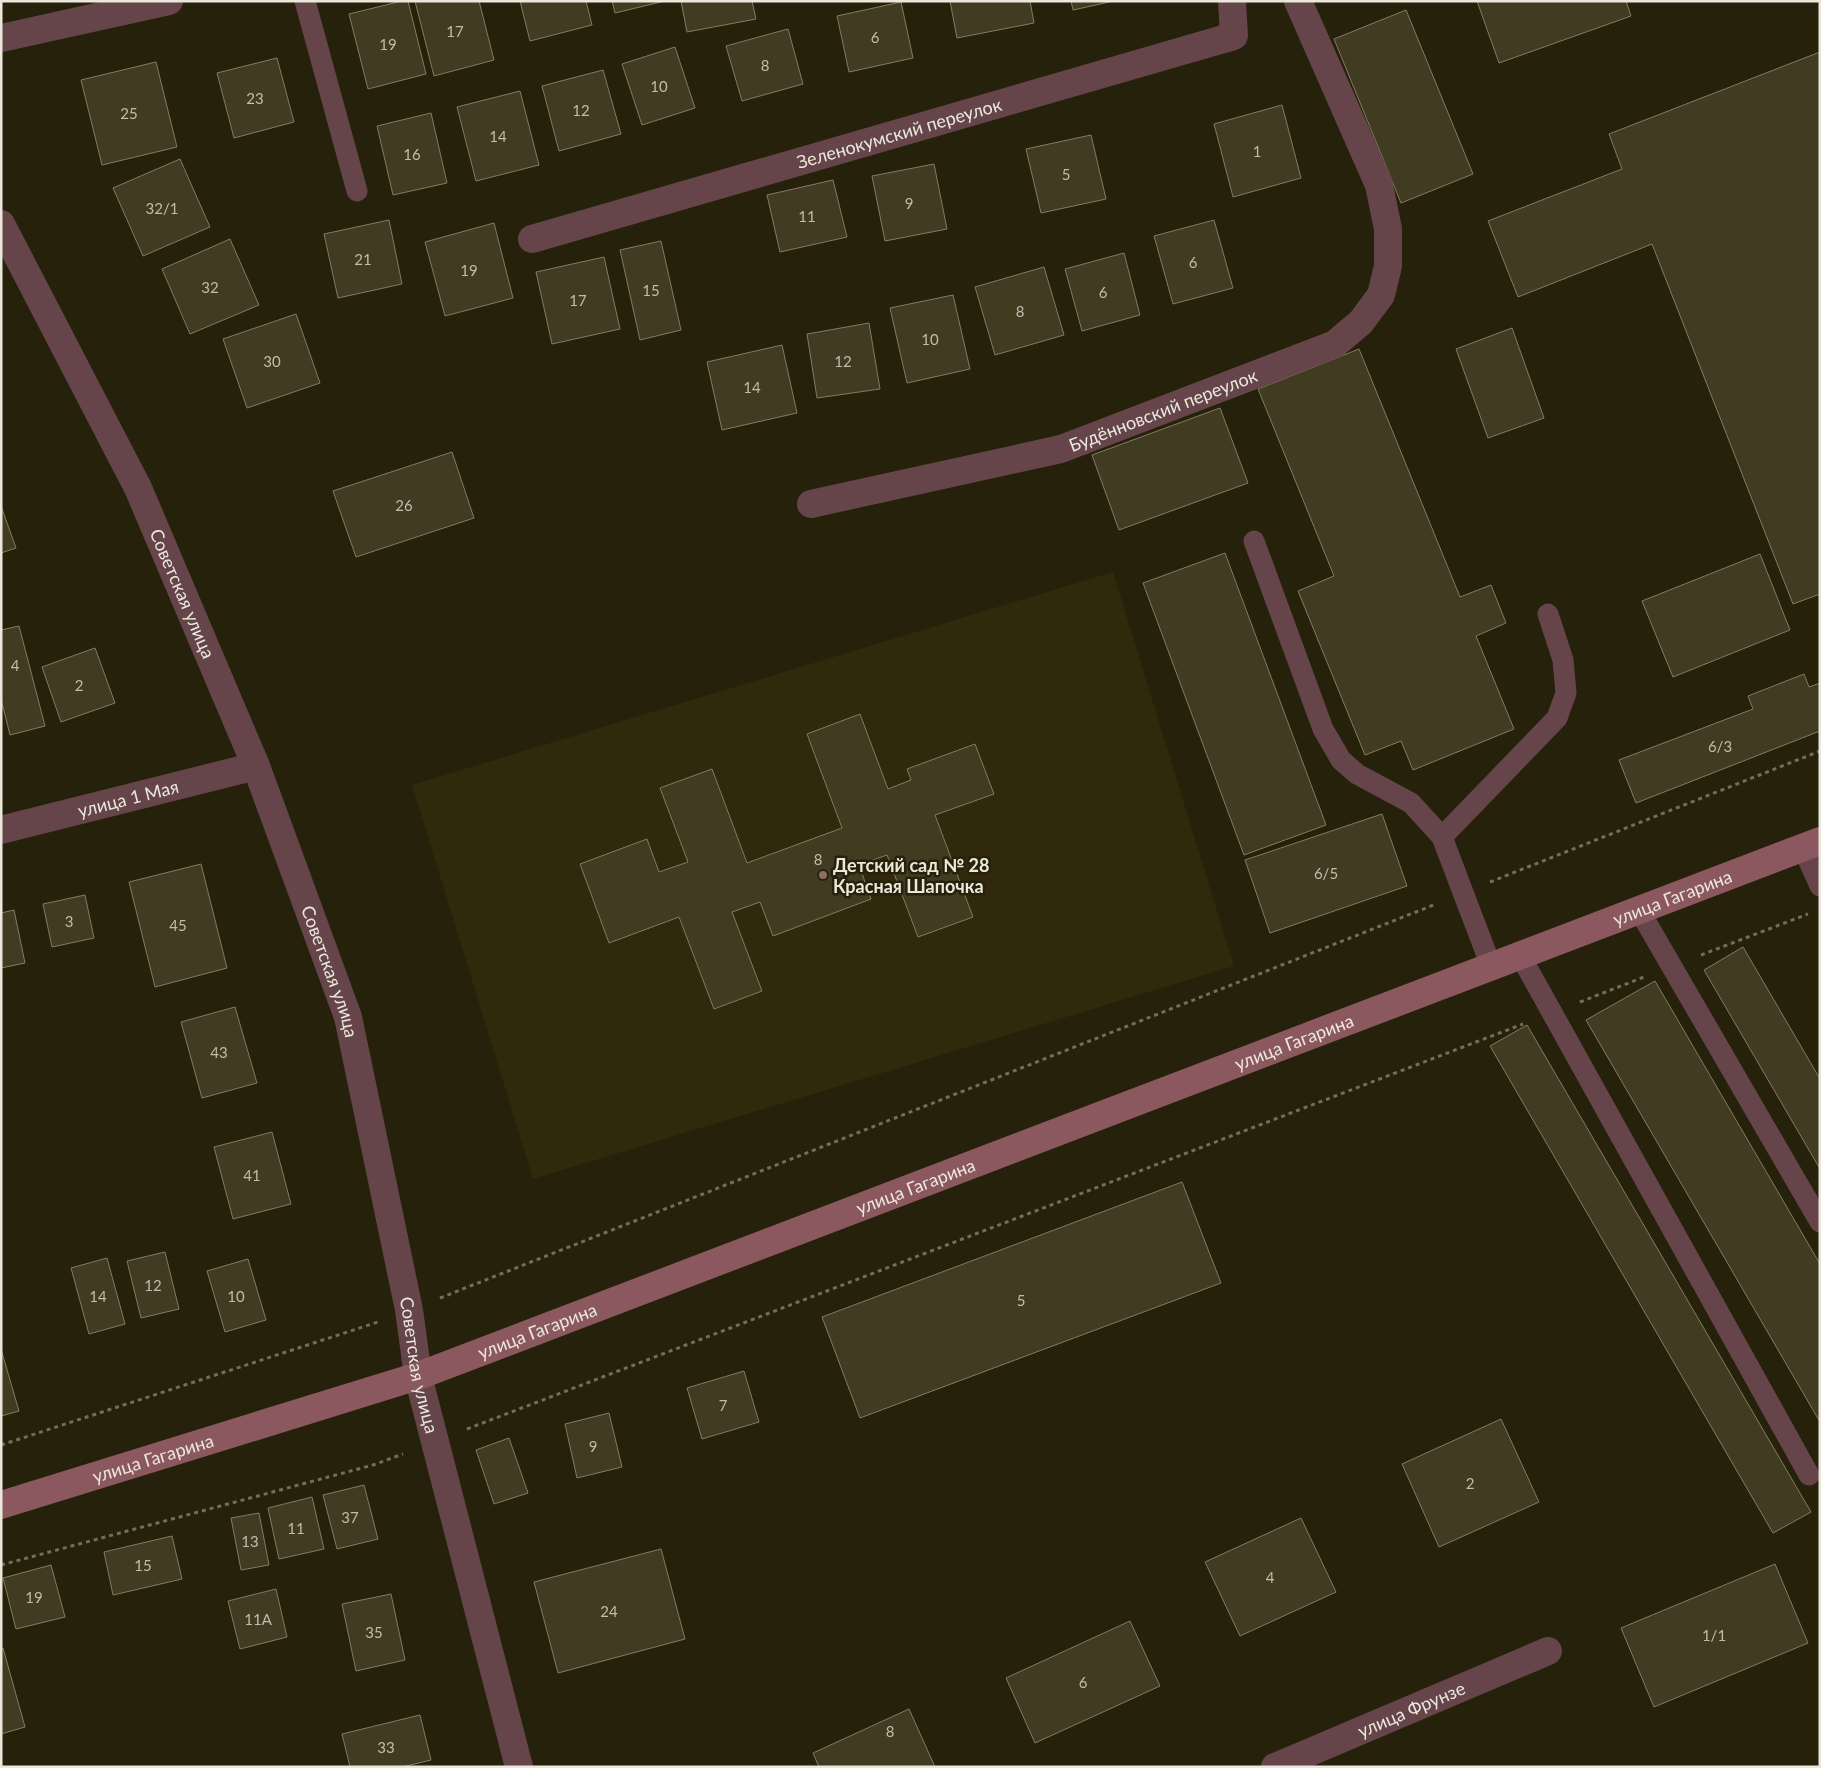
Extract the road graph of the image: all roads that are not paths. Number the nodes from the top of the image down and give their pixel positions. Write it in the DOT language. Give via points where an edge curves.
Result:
graph roads {
  1 [pos="169,1"];
  2 [pos="306,1"];
  3 [pos="1232,1"];
  4 [pos="1298,1"];
  5 [pos="1,38"];
  6 [pos="357,192"];
  7 [pos="1,224"];
  8 [pos="532,239"];
  9 [pos="811,504"];
  10 [pos="1254,541"];
  11 [pos="1548,614"];
  12 [pos="256,766"];
  13 [pos="1,830"];
  14 [pos="1442,837"];
  15 [pos="1811,844"];
  16 [pos="1820,886"];
  17 [pos="1639,910"];
  18 [pos="1520,955"];
  19 [pos="1491,966"];
  20 [pos="1820,1222"];
  21 [pos="418,1376"];
  22 [pos="1810,1475"];
  23 [pos="1,1505"];
  24 [pos="1548,1651"];
  25 [pos="519,1767"];
  26 [pos="1275,1767"];
  1 -- 5 [label="street"];
  2 -- 6 [label="lane"];
  3 -- 8 [label="street, Зеленокумский переулок" via="1234,36"];
  4 -- 9 [label="street, Будённовский переулок" via="1379,185 1388,229 1388,266 1381,294 1361,322 1335,344 1061,448"];
  7 -- 12 [label="street, Советская улица" via="138,488"];
  10 -- 14 [label="lane" via="1323,729 1341,760 1357,774 1411,804"];
  11 -- 14 [label="lane" via="1563,660 1566,693 1557,718"];
  12 -- 13 [label="street, улица 1 Мая"];
  12 -- 21 [label="street, Советская улица" via="348,1017 410,1310"];
  14 -- 19 [label="lane"];
  15 -- 16 [label="lane"];
  15 -- 17 [label="main road, улица Гагарина"];
  17 -- 18 [label="main road, улица Гагарина"];
  17 -- 20 [label="lane"];
  18 -- 19 [label="main road, улица Гагарина"];
  18 -- 22 [label="lane"];
  19 -- 21 [label="main road, улица Гагарина"];
  21 -- 23 [label="main road, улица Гагарина"];
  21 -- 25 [label="street, Советская улица"];
  24 -- 26 [label="street, улица Фрунзе"];
}
